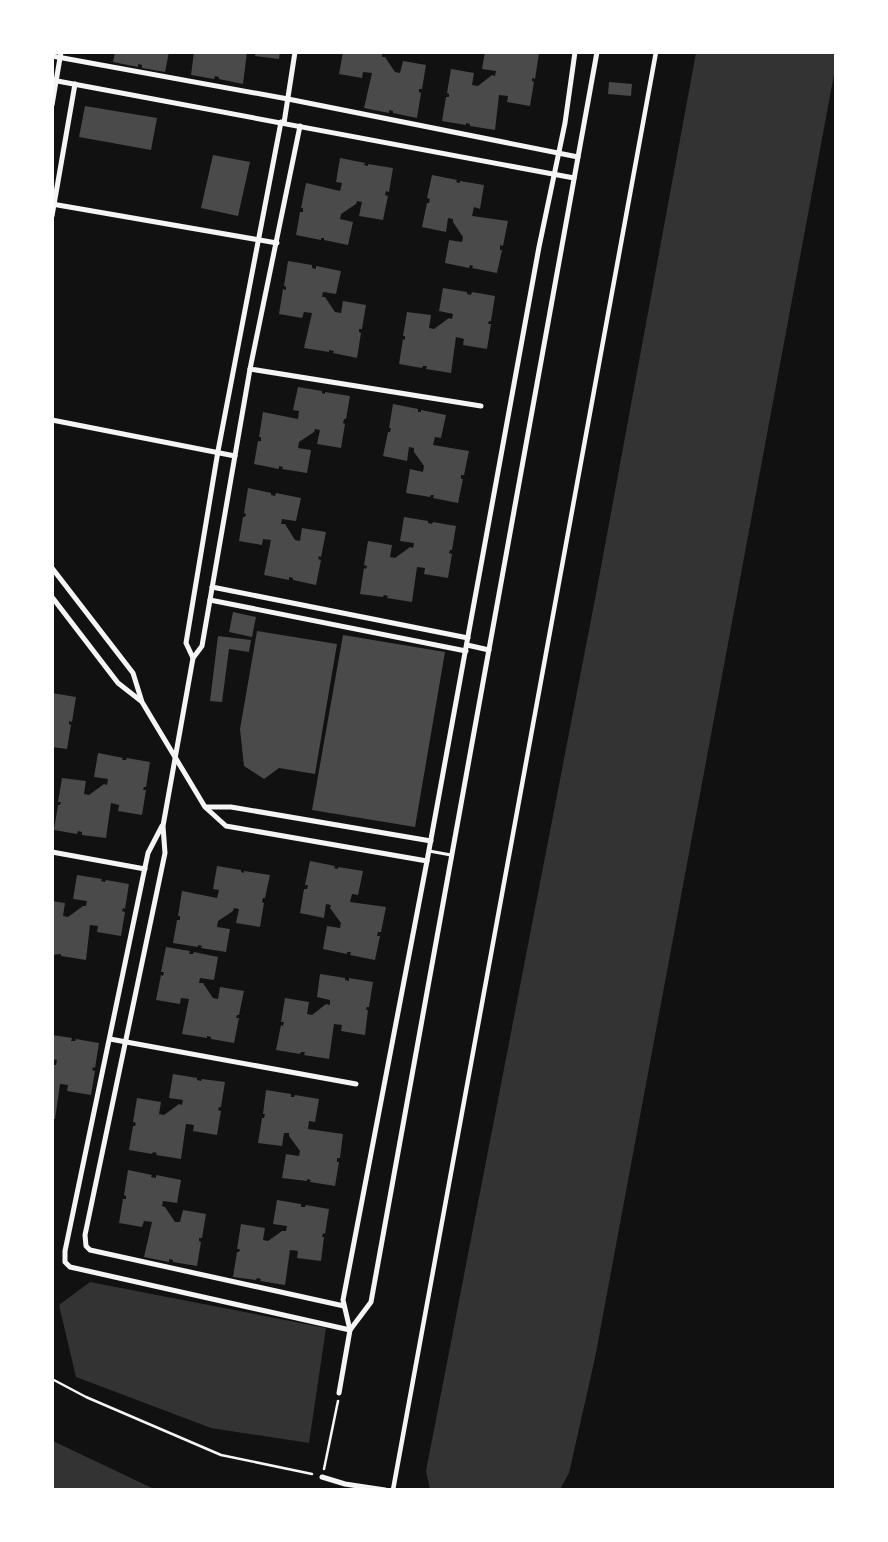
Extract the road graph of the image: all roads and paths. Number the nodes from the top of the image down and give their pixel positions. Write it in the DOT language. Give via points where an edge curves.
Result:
graph roads {
  1 [pos="295,52"];
  2 [pos="575,52"];
  3 [pos="596,52"];
  4 [pos="656,52"];
  5 [pos="61,55"];
  6 [pos="52,56"];
  7 [pos="54,80"];
  8 [pos="75,84"];
  9 [pos="288,99"];
  10 [pos="52,105"];
  11 [pos="282,123"];
  12 [pos="300,126"];
  13 [pos="559,154"];
  14 [pos="578,157"];
  15 [pos="555,175"];
  16 [pos="574,178"];
  17 [pos="54,204"];
  18 [pos="52,216"];
  19 [pos="258,240"];
  20 [pos="276,243"];
  21 [pos="250,369"];
  22 [pos="481,406"];
  23 [pos="52,420"];
  24 [pos="235,456"];
  25 [pos="52,568"];
  26 [pos="212,587"];
  27 [pos="52,597"];
  28 [pos="210,600"];
  29 [pos="468,638"];
  30 [pos="467,648"];
  31 [pos="490,650"];
  32 [pos="193,658"];
  33 [pos="142,702"];
  34 [pos="175,756"];
  35 [pos="205,807"];
  36 [pos="163,826"];
  37 [pos="431,841"];
  38 [pos="429,851"];
  39 [pos="52,852"];
  40 [pos="451,855"];
  41 [pos="427,861"];
  42 [pos="145,869"];
  43 [pos="110,1039"];
  44 [pos="125,1041"];
  45 [pos="356,1084"];
  46 [pos="344,1306"];
  47 [pos="350,1330"];
  48 [pos="52,1379"];
  49 [pos="339,1393"];
  50 [pos="322,1477"];
  51 [pos="385,1490"];
  52 [pos="393,1490"];
  1 -- 9 [label="street"];
  2 -- 13 [label="street"];
  3 -- 14 [label="street"];
  4 -- 52 [label="street"];
  5 -- 6 [label="street"];
  5 -- 7 [label="street"];
  5 -- 9 [label="street"];
  7 -- 8 [label="street"];
  7 -- 10 [label="street"];
  8 -- 11 [label="street"];
  8 -- 17 [label="street"];
  9 -- 11 [label="street"];
  9 -- 13 [label="street"];
  11 -- 12 [label="street"];
  11 -- 19 [label="street"];
  12 -- 15 [label="street"];
  12 -- 20 [label="street"];
  13 -- 14 [label="street"];
  13 -- 15 [label="street"];
  14 -- 16 [label="street"];
  15 -- 16 [label="street"];
  15 -- 29 [label="street"];
  16 -- 31 [label="street"];
  17 -- 18 [label="street"];
  17 -- 19 [label="street"];
  19 -- 20 [label="street"];
  19 -- 32 [label="street" via="186,643"];
  20 -- 21 [label="street"];
  21 -- 22 [label="street"];
  21 -- 24 [label="street"];
  23 -- 24 [label="street"];
  24 -- 26 [label="street"];
  25 -- 33 [label="street" via="133,673"];
  26 -- 28 [label="street"];
  26 -- 29 [label="street"];
  27 -- 33 [label="street" via="118,684"];
  28 -- 30 [label="street"];
  28 -- 32 [label="street" via="202,646"];
  29 -- 30 [label="street"];
  30 -- 31 [label="street"];
  30 -- 37 [label="street"];
  31 -- 40 [label="street"];
  32 -- 34 [label="street"];
  33 -- 34 [label="street"];
  34 -- 35 [label="street"];
  34 -- 36 [label="street"];
  35 -- 37 [label="street" via="231,807"];
  35 -- 41 [label="street" via="226,826"];
  36 -- 42 [label="street" via="148,852"];
  36 -- 44 [label="street" via="165,853"];
  37 -- 38 [label="street"];
  38 -- 40 [label="lane"];
  38 -- 41 [label="street"];
  39 -- 42 [label="street"];
  40 -- 47 [label="street" via="371,1302"];
  41 -- 46 [label="street"];
  42 -- 43 [label="street"];
  43 -- 44 [label="street"];
  43 -- 47 [label="street" via="65,1251 66,1262 70,1266"];
  44 -- 45 [label="street"];
  44 -- 46 [label="street" via="85,1235 86,1246 90,1250"];
  46 -- 47 [label="street"];
  47 -- 49 [label="street"];
  48 -- 50 [label="path" via="221,1455"];
  49 -- 50 [label="path"];
  50 -- 51 [label="street"];
}
